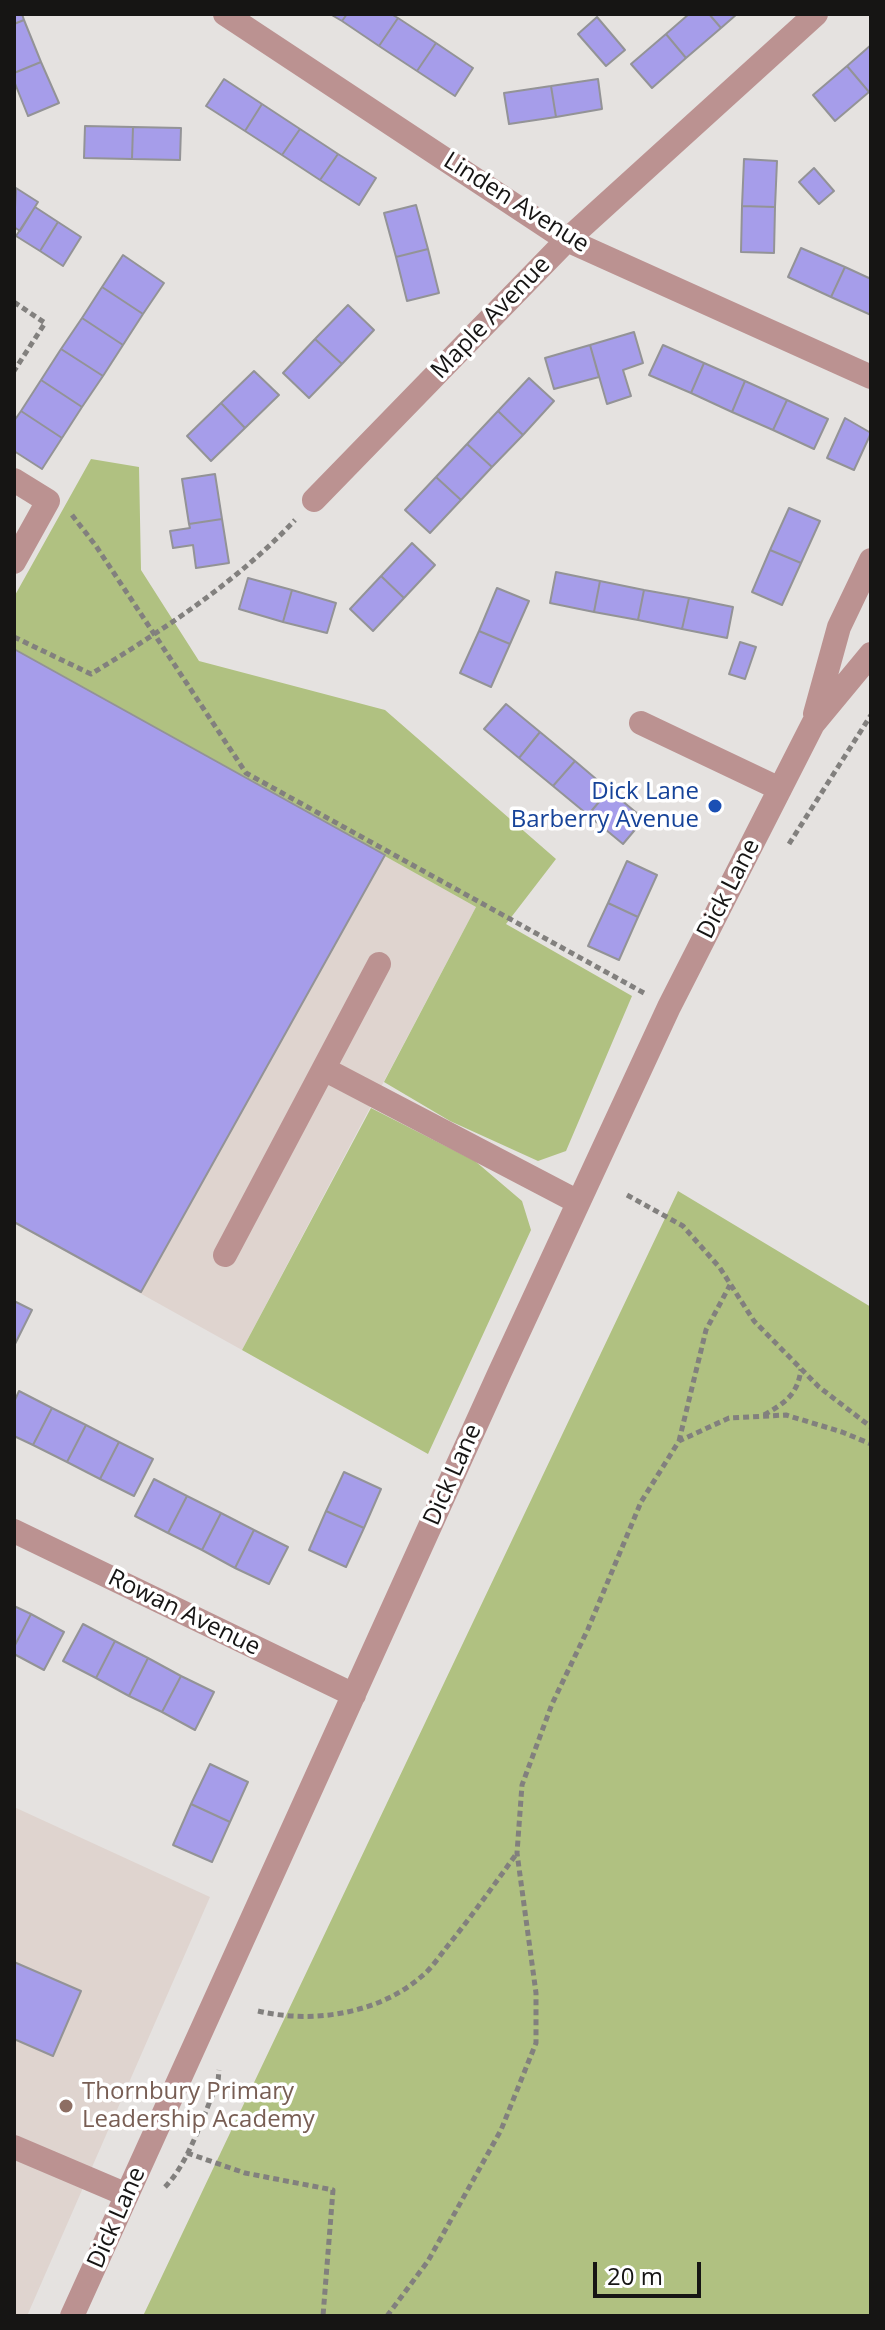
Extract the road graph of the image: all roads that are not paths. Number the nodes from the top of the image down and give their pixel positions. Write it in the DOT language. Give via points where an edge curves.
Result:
graph roads {
  1 [pos="225,14"];
  2 [pos="816,14"];
  3 [pos="567,240"];
  4 [pos="871,377"];
  5 [pos="14,480"];
  6 [pos="314,500"];
  7 [pos="871,560"];
  8 [pos="14,562"];
  9 [pos="871,654"];
  10 [pos="641,723"];
  11 [pos="813,724"];
  12 [pos="780,789"];
  13 [pos="379,964"];
  14 [pos="324,1069"];
  15 [pos="578,1202"];
  16 [pos="225,1255"];
  17 [pos="14,1531"];
  18 [pos="354,1695"];
  19 [pos="14,2147"];
  20 [pos="127,2195"];
  21 [pos="72,2316"];
  1 -- 3 [label="street, Linden Avenue"];
  2 -- 3 [label="street, Maple Avenue"];
  3 -- 4 [label="street, Linden Avenue"];
  3 -- 6 [label="street, Maple Avenue"];
  5 -- 8 [label="street" via="48,501"];
  7 -- 11 [label="street" via="839,627"];
  9 -- 11 [label="street, Dick Lane"];
  10 -- 12 [label="street"];
  11 -- 12 [label="street, Dick Lane"];
  12 -- 15 [label="street, Dick Lane"];
  13 -- 14 [label="street"];
  14 -- 15 [label="street"];
  14 -- 16 [label="street"];
  15 -- 18 [label="street, Dick Lane"];
  17 -- 18 [label="street, Rowan Avenue"];
  18 -- 20 [label="street, Dick Lane"];
  19 -- 20 [label="street"];
  20 -- 21 [label="street, Dick Lane"];
}
